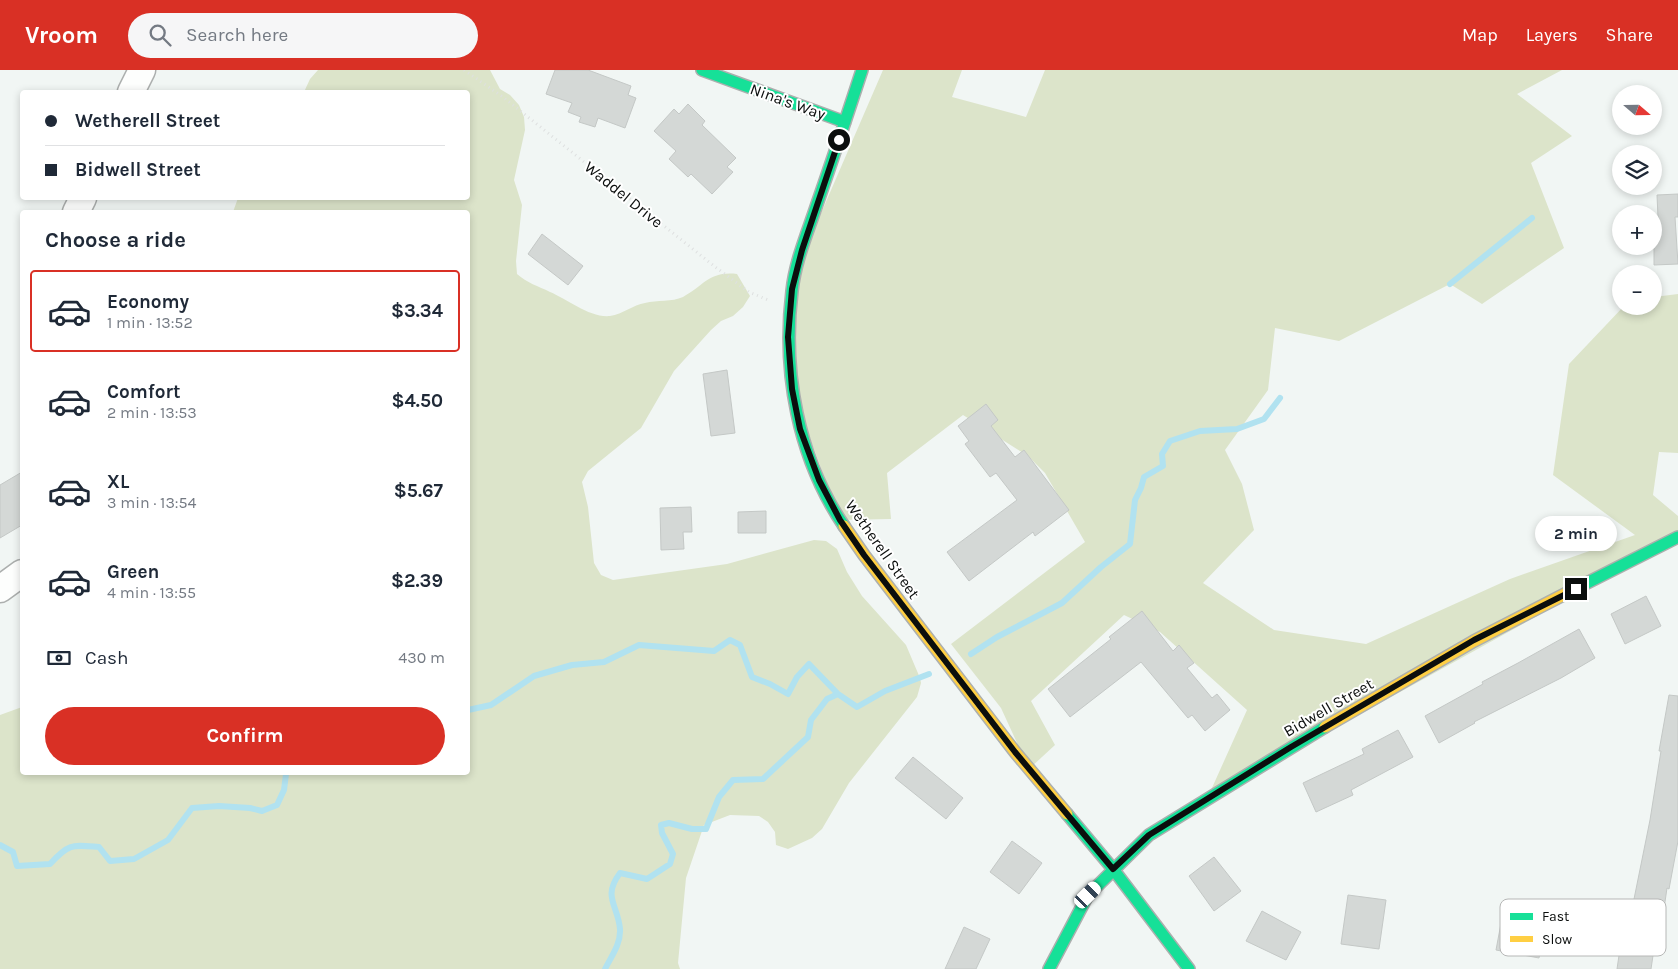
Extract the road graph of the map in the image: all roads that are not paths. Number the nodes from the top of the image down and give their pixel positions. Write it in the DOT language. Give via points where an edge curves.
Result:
graph roads {
  1 [pos="142,70"];
  2 [pos="702,70"];
  3 [pos="862,70"];
  4 [pos="132,90"];
  5 [pos="845,122"];
  6 [pos="1678,537"];
  7 [pos="20,574"];
  8 [pos="0,589"];
  9 [pos="1113,869"];
  10 [pos="1049,969"];
  11 [pos="1188,969"];
  1 -- 4 [label="street"];
  2 -- 5 [label="street, Nina's Way"];
  3 -- 5 [label="street, Wetherell Street"];
  5 -- 9 [label="street, Wetherell Street" via="792,289 788,337 792,389 800,429 819,480 840,520 1015,752"];
  6 -- 9 [label="street, Bidwell Street" via="1474,640 1291,747 1149,835"];
  7 -- 8 [label="street"];
  9 -- 10 [label="street, Bidwell Street" via="1088,895"];
  9 -- 11 [label="street, Wetherell Street"];
}
